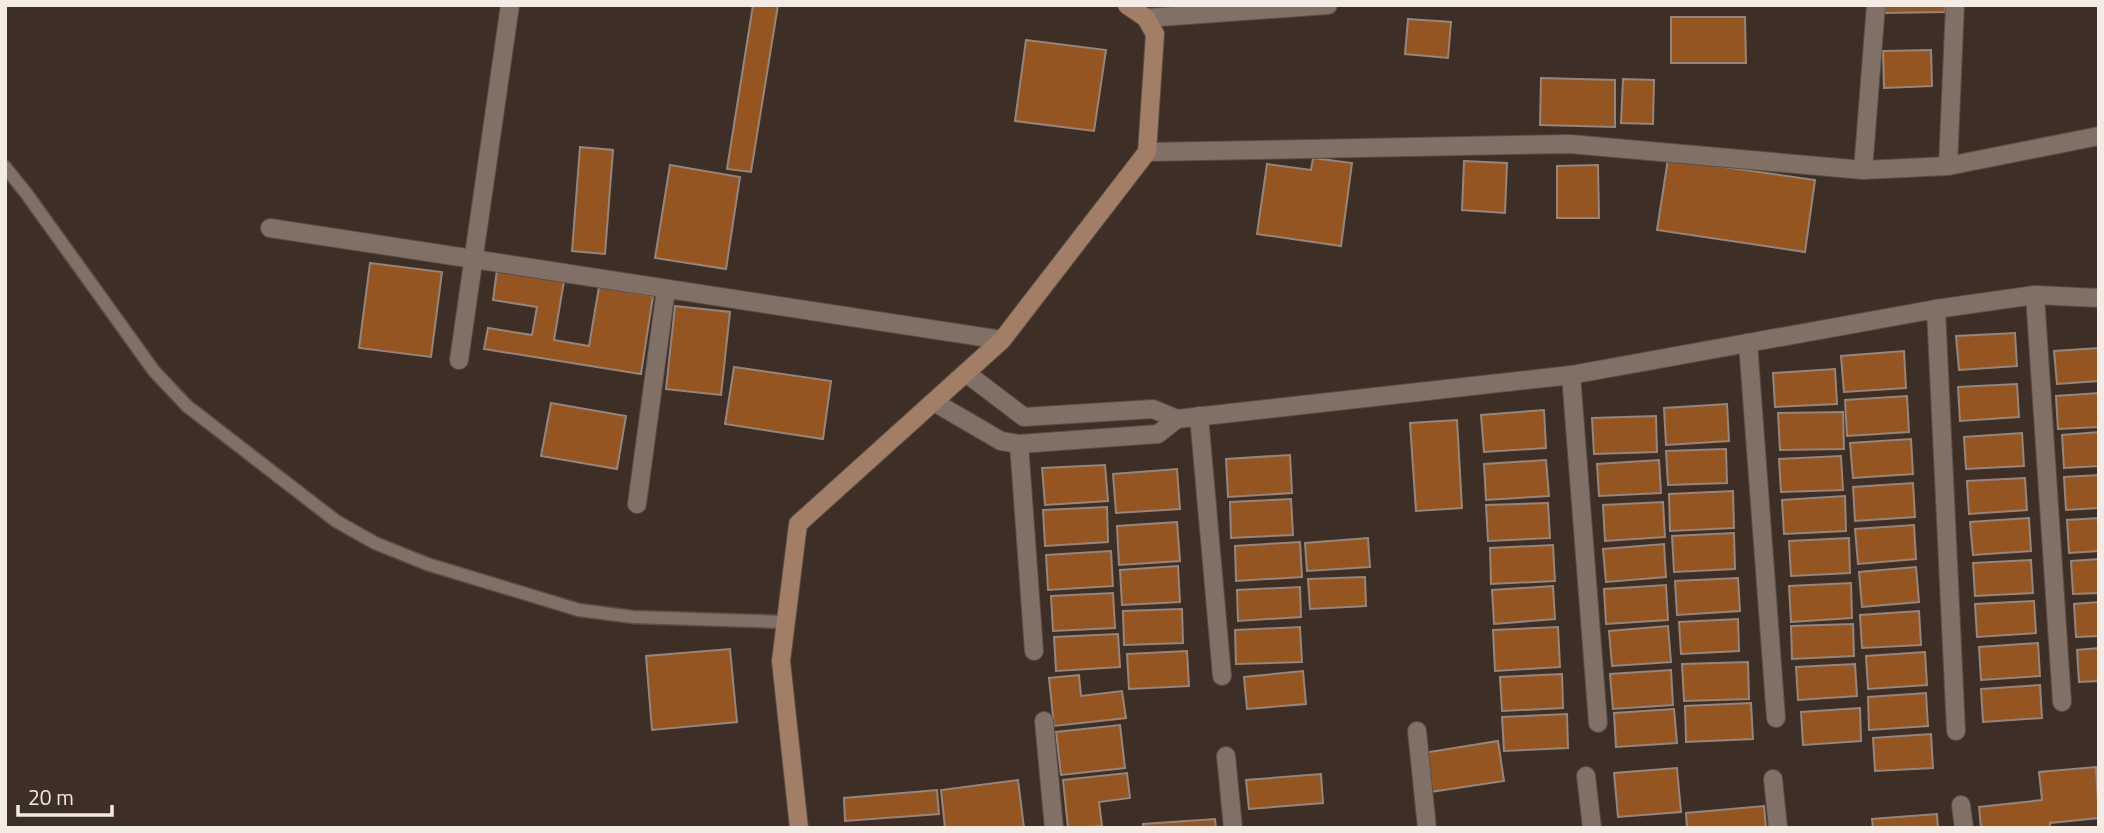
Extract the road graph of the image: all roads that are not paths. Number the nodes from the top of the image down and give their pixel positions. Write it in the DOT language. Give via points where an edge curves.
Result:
graph roads {
  1 [pos="510,5"];
  2 [pos="1126,5"];
  3 [pos="1328,5"];
  4 [pos="1876,5"];
  5 [pos="1955,5"];
  6 [pos="1146,18"];
  7 [pos="2099,136"];
  8 [pos="1147,152"];
  9 [pos="1948,166"];
  10 [pos="5,167"];
  11 [pos="1863,170"];
  12 [pos="270,228"];
  13 [pos="472,259"];
  14 [pos="666,289"];
  15 [pos="2035,295"];
  16 [pos="2099,298"];
  17 [pos="1936,309"];
  18 [pos="1002,340"];
  19 [pos="1748,343"];
  20 [pos="459,360"];
  21 [pos="966,373"];
  22 [pos="1571,375"];
  23 [pos="934,402"];
  24 [pos="1199,416"];
  25 [pos="1177,419"];
  26 [pos="1019,444"];
  27 [pos="636,504"];
  28 [pos="785,622"];
  29 [pos="1034,651"];
  30 [pos="1222,676"];
  31 [pos="2062,702"];
  32 [pos="1776,718"];
  33 [pos="1044,720"];
  34 [pos="1598,723"];
  35 [pos="1956,731"];
  36 [pos="1417,732"];
  37 [pos="1226,756"];
  38 [pos="1586,775"];
  39 [pos="1773,779"];
  40 [pos="1961,805"];
  41 [pos="799,828"];
  42 [pos="1054,828"];
  43 [pos="1233,828"];
  44 [pos="1427,828"];
  45 [pos="1592,828"];
  46 [pos="1778,828"];
  47 [pos="1964,828"];
  1 -- 13 [label="street"];
  2 -- 6 [label="street"];
  3 -- 6 [label="street"];
  4 -- 11 [label="street"];
  5 -- 9 [label="street"];
  6 -- 8 [label="street" via="1155,34"];
  7 -- 9 [label="street"];
  8 -- 11 [label="street" via="1570,144"];
  8 -- 18 [label="street"];
  9 -- 11 [label="street"];
  10 -- 28 [label="lane" via="153,371 187,406 335,521 427,564 579,610 632,617"];
  12 -- 13 [label="street"];
  13 -- 14 [label="street"];
  13 -- 20 [label="street"];
  14 -- 18 [label="street"];
  14 -- 27 [label="street"];
  15 -- 16 [label="street"];
  15 -- 17 [label="street"];
  15 -- 31 [label="street"];
  17 -- 19 [label="street"];
  17 -- 35 [label="street"];
  18 -- 21 [label="street"];
  19 -- 22 [label="street"];
  19 -- 32 [label="street"];
  21 -- 23 [label="street"];
  21 -- 25 [label="street" via="1024,417 1153,409"];
  22 -- 24 [label="street"];
  22 -- 34 [label="street"];
  23 -- 26 [label="street" via="1001,440"];
  23 -- 28 [label="street" via="798,524"];
  24 -- 25 [label="street"];
  24 -- 30 [label="street"];
  25 -- 26 [label="street" via="1158,434"];
  26 -- 29 [label="street"];
  28 -- 41 [label="street" via="781,661"];
  33 -- 42 [label="street"];
  36 -- 44 [label="street"];
  37 -- 43 [label="street"];
  38 -- 45 [label="street"];
  39 -- 46 [label="street"];
  40 -- 47 [label="street"];
}
